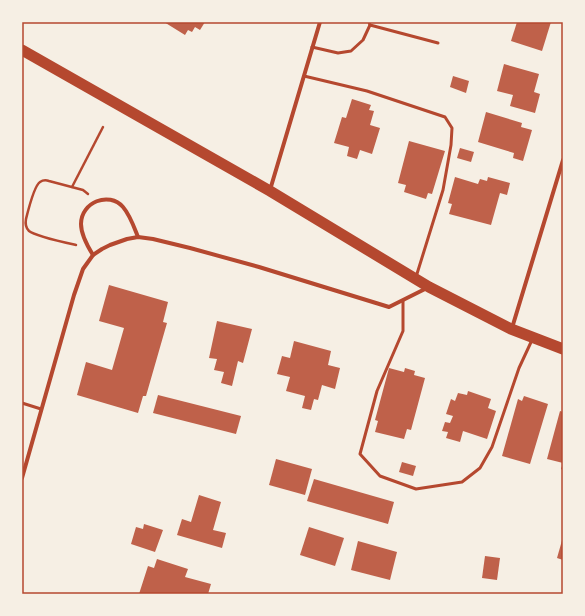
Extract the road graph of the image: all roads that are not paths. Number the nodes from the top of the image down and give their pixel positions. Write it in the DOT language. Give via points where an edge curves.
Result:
graph roads {
  1 [pos="320,22"];
  2 [pos="370,23"];
  3 [pos="438,43"];
  4 [pos="312,47"];
  5 [pos="22,50"];
  6 [pos="304,76"];
  7 [pos="563,160"];
  8 [pos="270,191"];
  9 [pos="138,237"];
  10 [pos="92,255"];
  11 [pos="415,278"];
  12 [pos="429,287"];
  13 [pos="403,301"];
  14 [pos="511,329"];
  15 [pos="533,338"];
  16 [pos="563,349"];
  17 [pos="22,403"];
  18 [pos="41,409"];
  19 [pos="22,478"];
  1 -- 4 [label="street"];
  2 -- 3 [label="lane"];
  2 -- 4 [label="lane" via="363,40 351,51 338,53"];
  4 -- 6 [label="street"];
  5 -- 8 [label="highway"];
  6 -- 8 [label="street"];
  6 -- 11 [label="lane" via="367,91 445,117 452,128 452,145 443,190"];
  7 -- 14 [label="street"];
  8 -- 11 [label="highway"];
  9 -- 10 [label="street" via="102,248"];
  9 -- 10 [label="street" via="123,206 112,200 96,201 88,206 81,220 81,227"];
  9 -- 13 [label="street" via="190,248 389,307"];
  10 -- 18 [label="street" via="83,269 74,295"];
  11 -- 12 [label="highway"];
  12 -- 13 [label="street"];
  12 -- 14 [label="highway"];
  13 -- 15 [label="lane" via="403,331 377,391 360,454 380,476 416,489 462,482 480,468 492,447 519,368"];
  14 -- 15 [label="highway"];
  15 -- 16 [label="highway"];
  17 -- 18 [label="lane"];
  18 -- 19 [label="street"];
}
